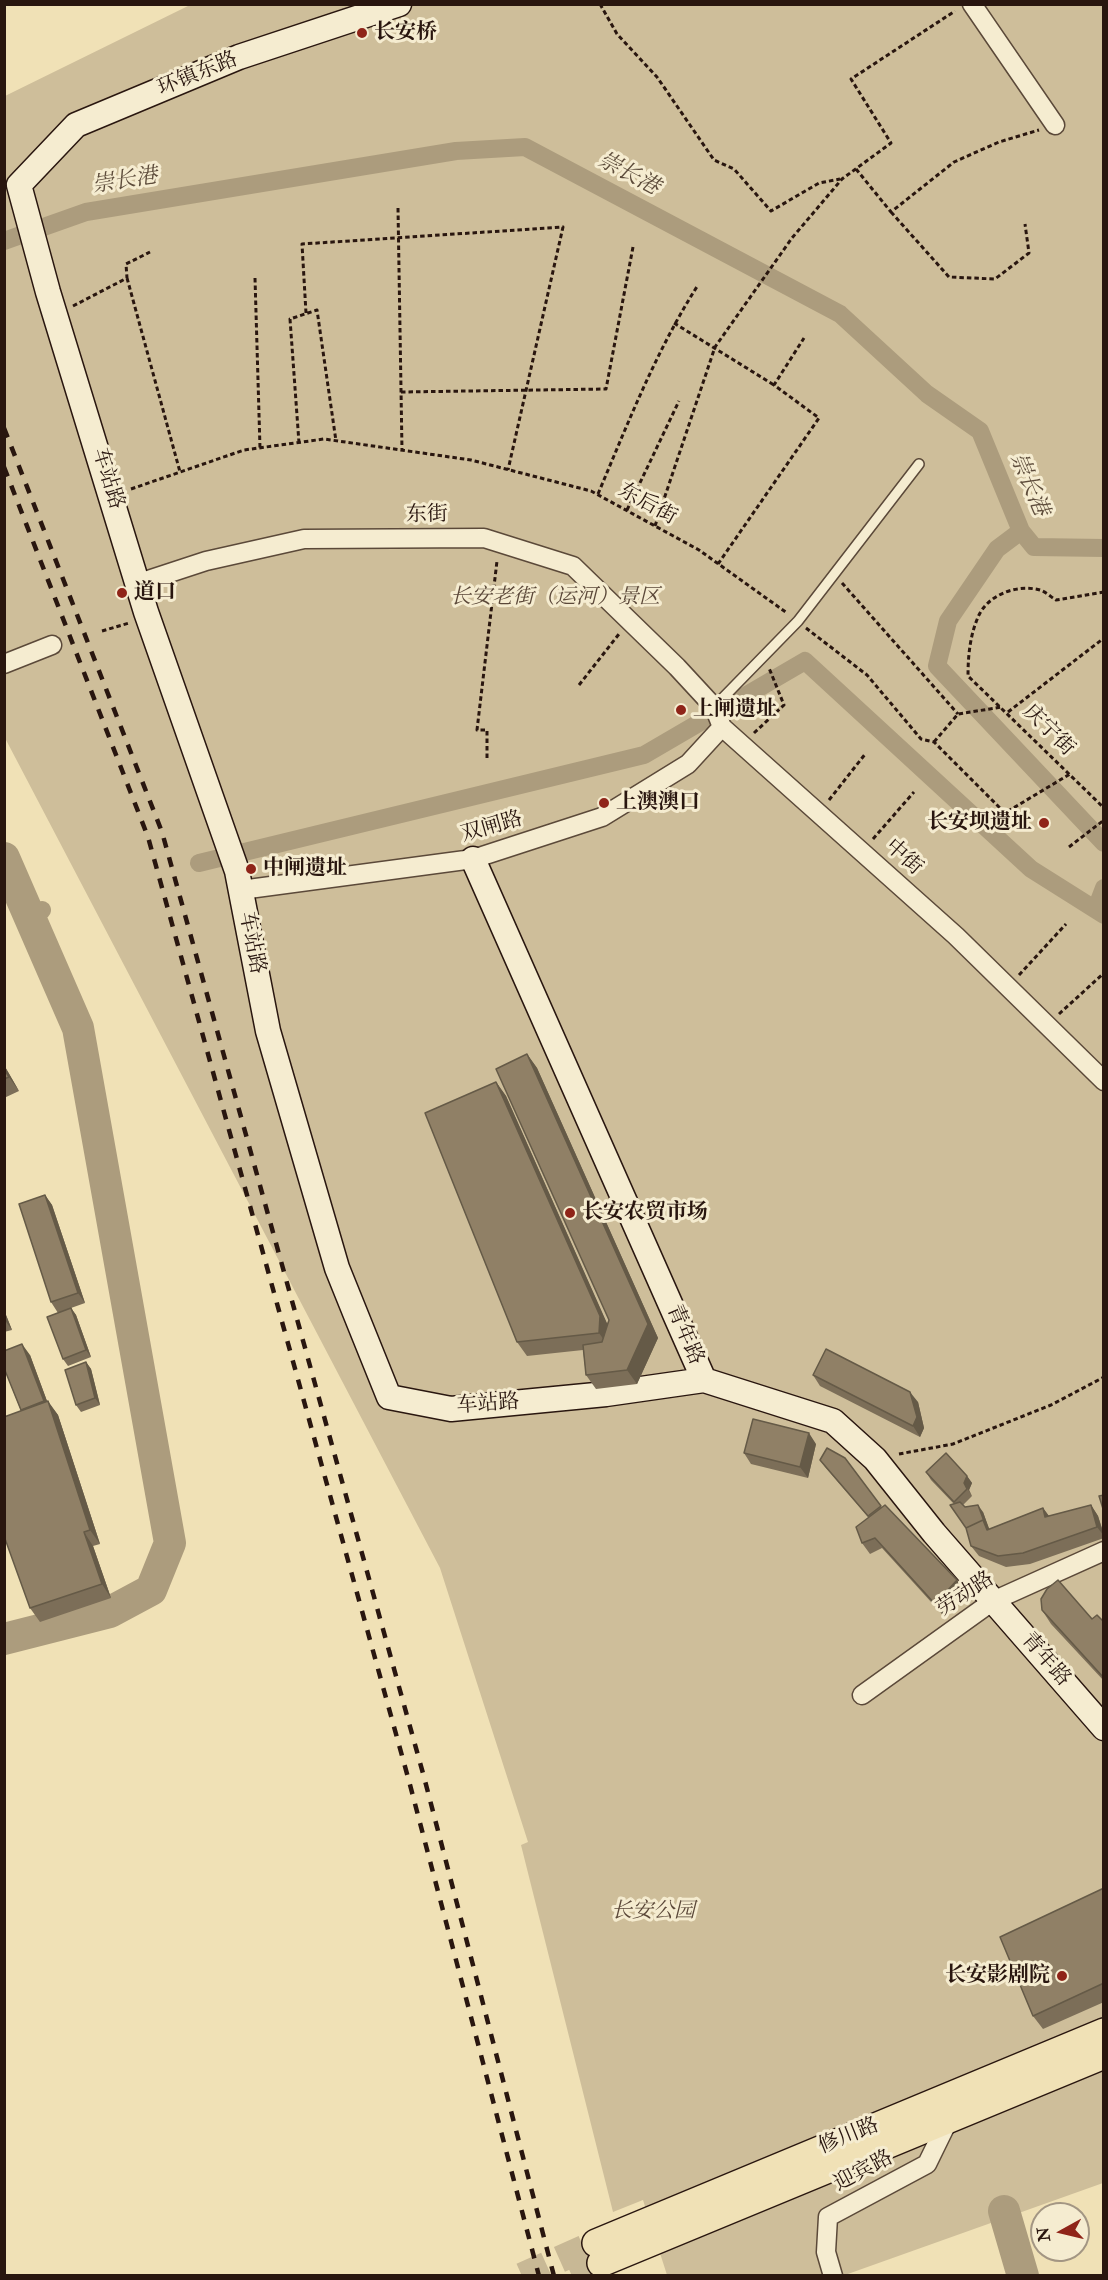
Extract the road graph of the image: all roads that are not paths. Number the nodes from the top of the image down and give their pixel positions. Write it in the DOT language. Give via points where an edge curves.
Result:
graph roads {
  1 [pos="399,4"];
  2 [pos="964,7"];
  3 [pos="1055,125"];
  4 [pos="15,191"];
  5 [pos="919,464"];
  6 [pos="139,583"];
  7 [pos="52,645"];
  8 [pos="4,664"];
  9 [pos="677,667"];
  10 [pos="718,717"];
  11 [pos="473,858"];
  12 [pos="239,880"];
  13 [pos="1104,1081"];
  14 [pos="704,1380"];
  15 [pos="1104,1551"];
  16 [pos="993,1600"];
  17 [pos="862,1695"];
  18 [pos="1104,1728"];
  19 [pos="1104,2032"];
  20 [pos="1104,2055"];
  21 [pos="950,2117"];
  22 [pos="833,2276"];
  1 -- 4 [label="street, 环镇东路" via="238,57 76,125"];
  2 -- 3 [label="street"];
  4 -- 6 [label="street, 车站路"];
  5 -- 10 [label="lane"];
  6 -- 9 [label="street, 东街" via="206,561 304,539 484,538 573,566"];
  6 -- 12 [label="street, 车站路"];
  7 -- 8 [label="street"];
  9 -- 10 [label="street, 中街"];
  10 -- 11 [label="street, 双闸路" via="688,764 602,818"];
  10 -- 13 [label="street, 中街" via="741,744 956,936"];
  11 -- 12 [label="street, 双闸路"];
  11 -- 14 [label="street, 青年路"];
  12 -- 14 [label="street, 车站路" via="268,1031 333,1257 389,1397 451,1409"];
  14 -- 16 [label="street, 青年路" via="833,1421 875,1459"];
  15 -- 16 [label="street, 劳动路"];
  16 -- 17 [label="street, 劳动路"];
  16 -- 18 [label="street, 青年路"];
  19 -- 21 [label="main road, 修川路" via="598,2253"];
  20 -- 21 [label="main road, 修川路"];
  21 -- 22 [label="street, 迎宾路" via="927,2164 828,2217 826,2252"];
}
